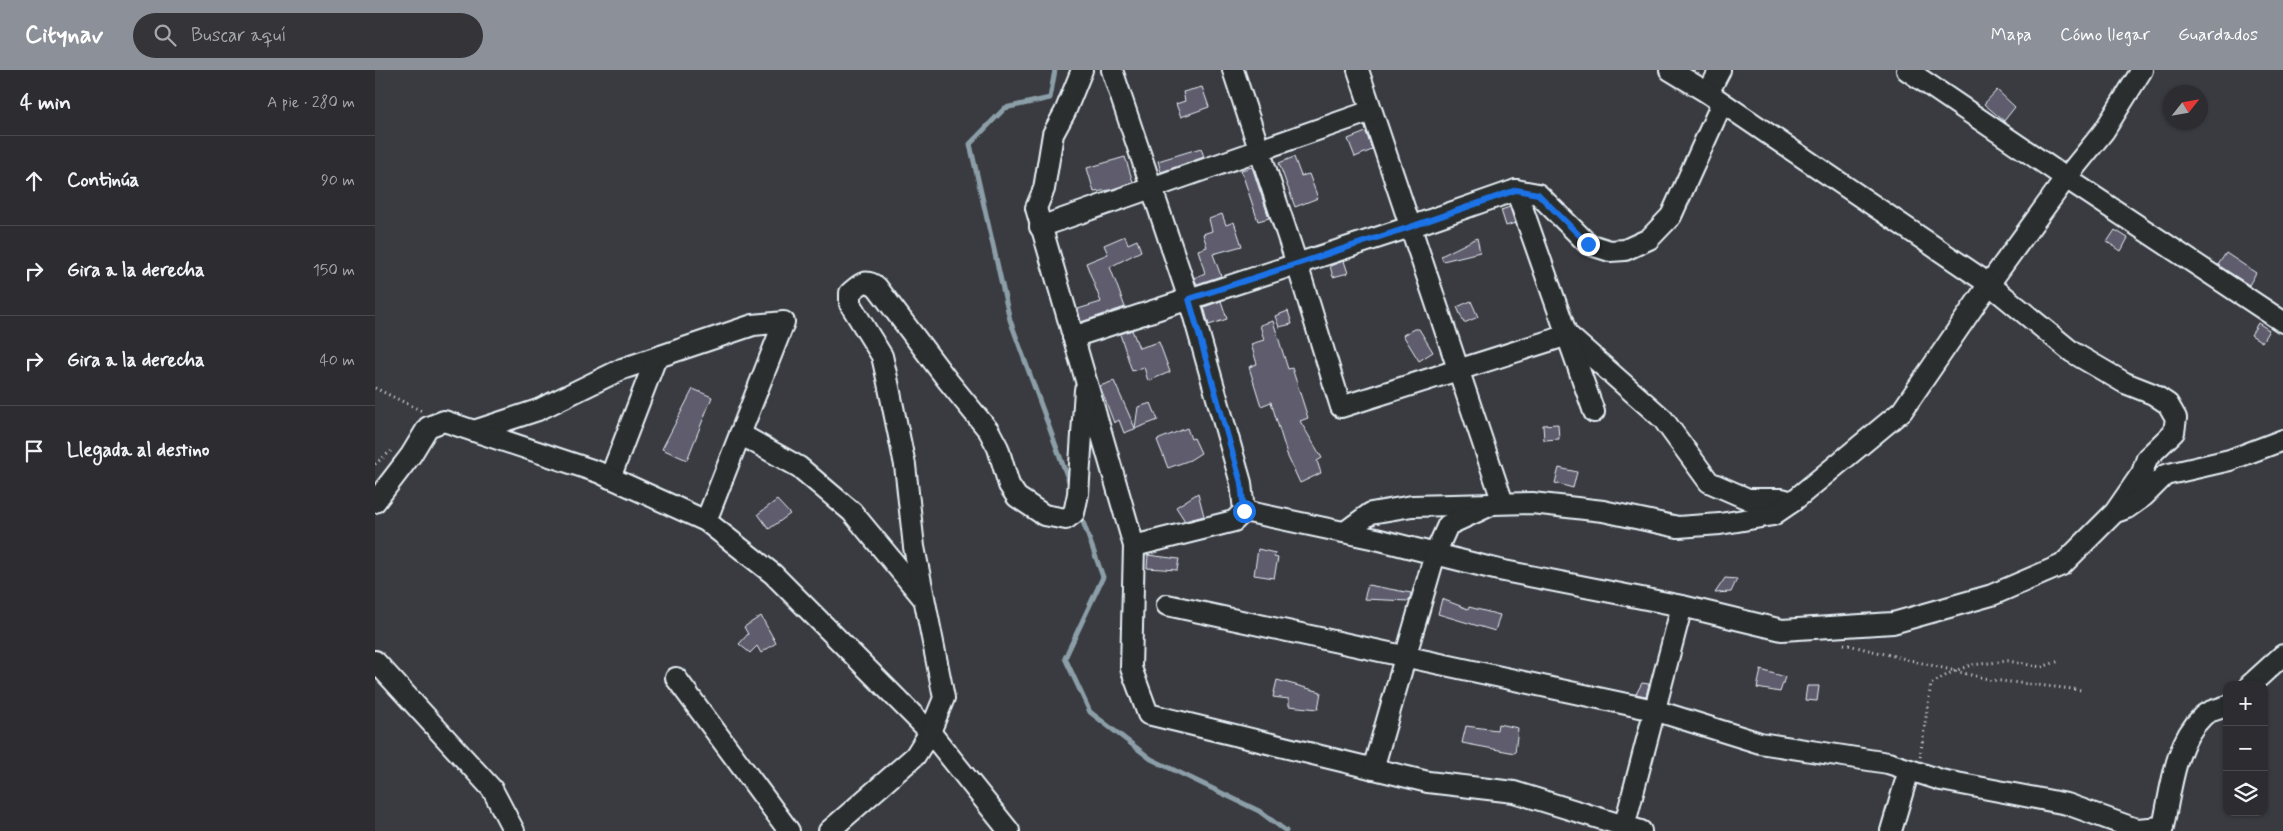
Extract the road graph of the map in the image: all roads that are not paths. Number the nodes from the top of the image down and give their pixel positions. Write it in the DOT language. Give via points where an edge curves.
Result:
graph roads {
  1 [pos="1099,70"];
  2 [pos="1112,70"];
  3 [pos="1233,70"];
  4 [pos="1358,70"];
  5 [pos="1670,70"];
  6 [pos="1720,70"];
  7 [pos="1907,70"];
  8 [pos="2142,70"];
  9 [pos="1081,74"];
  10 [pos="1715,98"];
  11 [pos="1371,112"];
  12 [pos="1260,150"];
  13 [pos="2066,178"];
  14 [pos="1152,188"];
  15 [pos="1516,190"];
  16 [pos="1040,227"];
  17 [pos="1410,227"];
  18 [pos="1297,264"];
  19 [pos="1989,284"];
  20 [pos="1189,299"];
  21 [pos="2283,322"];
  22 [pos="1568,335"];
  23 [pos="1073,337"];
  24 [pos="656,358"];
  25 [pos="1458,371"];
  26 [pos="1085,378"];
  27 [pos="1594,412"];
  28 [pos="474,431"];
  29 [pos="740,434"];
  30 [pos="2283,440"];
  31 [pos="610,478"];
  32 [pos="375,502"];
  33 [pos="1792,502"];
  34 [pos="1499,503"];
  35 [pos="1244,511"];
  36 [pos="2115,512"];
  37 [pos="706,521"];
  38 [pos="1345,532"];
  39 [pos="1135,546"];
  40 [pos="1435,554"];
  41 [pos="925,600"];
  42 [pos="1167,605"];
  43 [pos="1682,606"];
  44 [pos="2283,655"];
  45 [pos="1405,657"];
  46 [pos="375,661"];
  47 [pos="676,678"];
  48 [pos="2254,681"];
  49 [pos="2223,708"];
  50 [pos="1654,710"];
  51 [pos="930,732"];
  52 [pos="1373,768"];
  53 [pos="1913,771"];
  54 [pos="1629,829"];
  55 [pos="2163,829"];
  56 [pos="514,831"];
  57 [pos="789,831"];
  58 [pos="829,831"];
  59 [pos="1009,831"];
  60 [pos="1891,831"];
  1 -- 9 [label="street"];
  2 -- 14 [label="street"];
  3 -- 12 [label="street"];
  4 -- 11 [label="street"];
  5 -- 10 [label="street"];
  6 -- 10 [label="street"];
  7 -- 13 [label="street"];
  8 -- 13 [label="street" via="2104,131"];
  9 -- 16 [label="street" via="1053,134 1044,189 1036,208"];
  10 -- 15 [label="street" via="1671,216 1649,239 1625,250 1610,251 1588,244 1538,194"];
  10 -- 19 [label="street"];
  11 -- 12 [label="street"];
  11 -- 17 [label="street"];
  12 -- 14 [label="street"];
  12 -- 18 [label="street"];
  13 -- 19 [label="street"];
  13 -- 21 [label="street"];
  14 -- 16 [label="street"];
  14 -- 20 [label="street"];
  15 -- 17 [label="street"];
  15 -- 22 [label="street"];
  16 -- 23 [label="street"];
  17 -- 18 [label="street"];
  17 -- 25 [label="street"];
  18 -- 20 [label="street"];
  18 -- 25 [label="street" via="1341,407"];
  19 -- 33 [label="street" via="1901,411"];
  19 -- 36 [label="street" via="2072,352 2168,404 2175,418 2174,432 2147,458 2142,473"];
  20 -- 23 [label="street"];
  20 -- 35 [label="street" via="1241,483"];
  22 -- 25 [label="street"];
  22 -- 27 [label="street"];
  22 -- 33 [label="street" via="1663,419 1709,482 1748,499"];
  23 -- 26 [label="street"];
  24 -- 28 [label="street" via="622,369 538,410"];
  24 -- 29 [label="street" via="753,325 784,322"];
  24 -- 31 [label="street"];
  25 -- 34 [label="street"];
  26 -- 39 [label="street"];
  26 -- 41 [label="street" via="1074,513 1066,519 1044,515 1025,503 1009,485 998,448 989,431 877,287 871,282 863,282 849,293 850,304 882,356 905,465 914,547"];
  28 -- 31 [label="street"];
  28 -- 32 [label="street" via="444,421 428,427"];
  29 -- 37 [label="street"];
  29 -- 41 [label="street" via="799,467 852,512"];
  30 -- 36 [label="street" via="2230,460 2165,475 2144,496"];
  31 -- 37 [label="street"];
  33 -- 34 [label="street" via="1773,515 1678,527 1603,511 1532,503"];
  34 -- 38 [label="street" via="1412,506 1371,513"];
  34 -- 40 [label="street" via="1448,525"];
  35 -- 38 [label="street"];
  35 -- 39 [label="street" via="1234,521"];
  36 -- 43 [label="street" via="2062,565 1992,595 1893,624 1782,630"];
  37 -- 51 [label="street" via="773,574"];
  38 -- 40 [label="street"];
  39 -- 52 [label="street" via="1131,668 1149,714"];
  40 -- 43 [label="street"];
  40 -- 45 [label="street"];
  41 -- 51 [label="street" via="944,698"];
  42 -- 45 [label="street"];
  43 -- 50 [label="street"];
  44 -- 48 [label="street"];
  45 -- 50 [label="street"];
  45 -- 52 [label="street"];
  46 -- 56 [label="street" via="492,789"];
  47 -- 57 [label="street"];
  49 -- 55 [label="street" via="2203,716 2186,738"];
  50 -- 53 [label="street" via="1760,743 1888,763"];
  50 -- 54 [label="street"];
  51 -- 58 [label="street" via="915,756"];
  51 -- 59 [label="street"];
  52 -- 54 [label="street" via="1427,782 1515,792"];
  53 -- 55 [label="street" via="1941,780 2067,804 2136,829"];
  53 -- 60 [label="street"];
}
